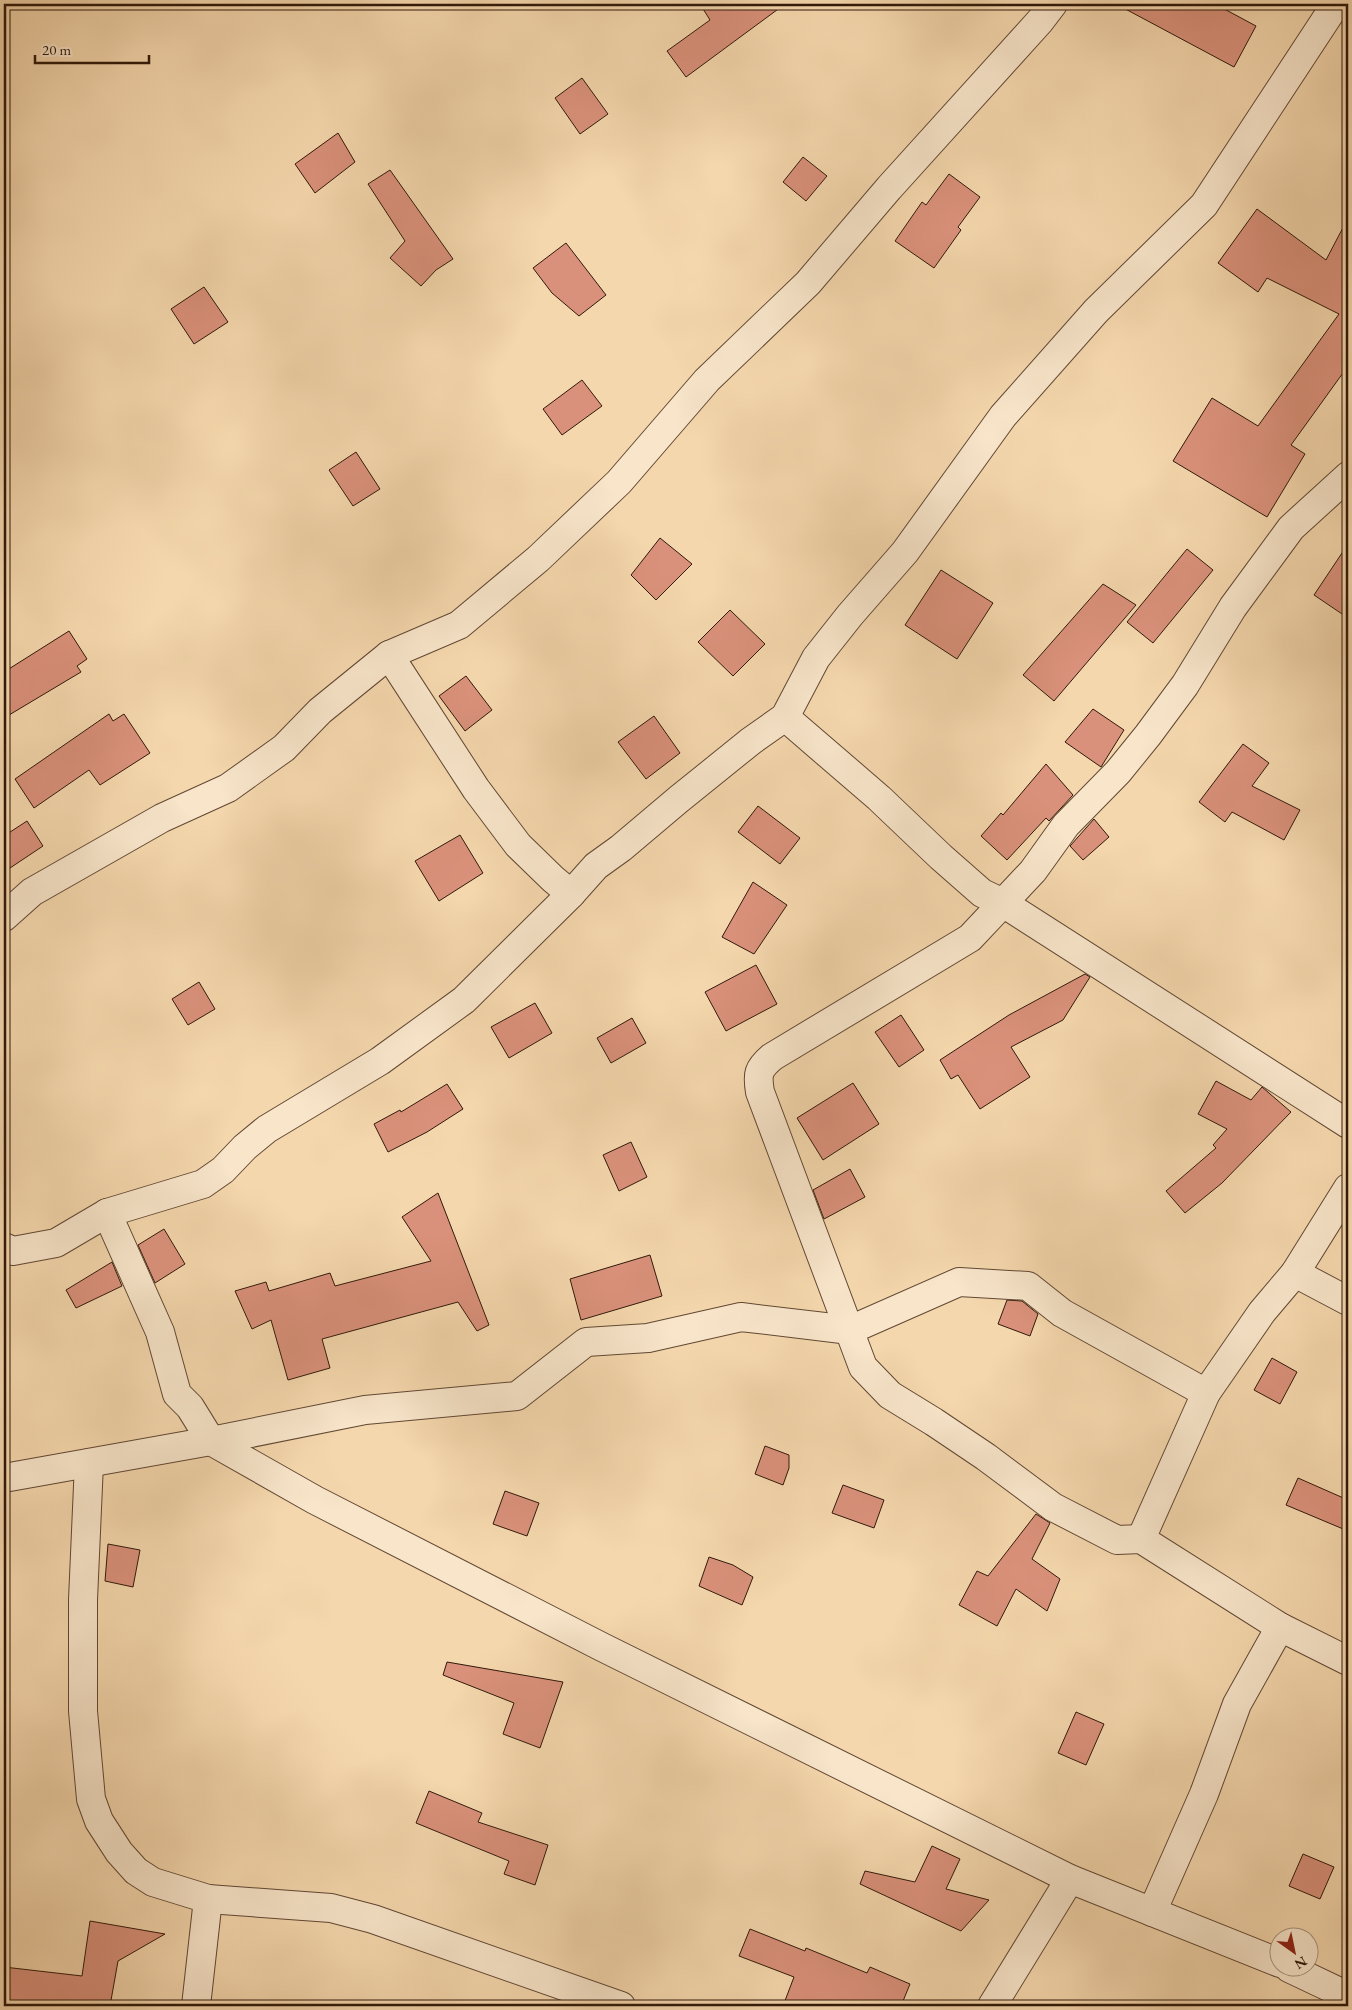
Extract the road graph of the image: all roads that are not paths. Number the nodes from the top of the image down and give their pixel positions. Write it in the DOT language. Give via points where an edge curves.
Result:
graph roads {
  1 [pos="1336,4"];
  2 [pos="1040,10"];
  3 [pos="1348,476"];
  4 [pos="389,655"];
  5 [pos="785,717"];
  6 [pos="571,894"];
  7 [pos="1003,903"];
  8 [pos="4,917"];
  9 [pos="1348,1124"];
  10 [pos="1348,1188"];
  11 [pos="108,1213"];
  12 [pos="4,1248"];
  13 [pos="1295,1273"];
  14 [pos="1348,1301"];
  15 [pos="850,1330"];
  16 [pos="1206,1393"];
  17 [pos="211,1441"];
  18 [pos="89,1463"];
  19 [pos="4,1478"];
  20 [pos="1141,1539"];
  21 [pos="1280,1628"];
  22 [pos="1348,1661"];
  23 [pos="1070,1879"];
  24 [pos="208,1899"];
  25 [pos="1152,1912"];
  26 [pos="1270,1959"];
  27 [pos="1309,1978"];
  28 [pos="1348,1996"];
  29 [pos="196,2006"];
  30 [pos="621,2006"];
  31 [pos="992,2006"];
  1 -- 5 [label="street" via="1204,205 1096,311 1003,416 905,552 816,658"];
  2 -- 4 [label="street" via="808,283 707,380 619,482 538,559 459,625"];
  3 -- 7 [label="street" via="1291,528 1233,607 1185,685 1148,735 1118,772 1066,825 1033,871"];
  4 -- 6 [label="street" via="476,789 518,845"];
  4 -- 8 [label="street" via="320,711 284,748 228,788 162,818 86,860 32,892"];
  5 -- 6 [label="street" via="596,866"];
  5 -- 7 [label="street" via="880,798 982,894"];
  6 -- 11 [label="street" via="464,1000 380,1061 267,1129 203,1184"];
  7 -- 9 [label="street"];
  7 -- 15 [label="street" via="970,938 772,1057 762,1066 757,1077 808,1223"];
  10 -- 13 [label="street"];
  11 -- 12 [label="street" via="56,1243 13,1251"];
  11 -- 17 [label="street" via="160,1332 177,1394 190,1407"];
  13 -- 14 [label="street"];
  13 -- 16 [label="street" via="1262,1312"];
  15 -- 16 [label="street" via="959,1282 1028,1286 1062,1312"];
  15 -- 17 [label="street" via="741,1317 648,1338 586,1342 517,1396 365,1410"];
  15 -- 20 [label="street" via="863,1367 890,1395 971,1447 1053,1507 1117,1540"];
  16 -- 20 [label="street"];
  17 -- 18 [label="street"];
  17 -- 23 [label="street" via="315,1500 602,1647"];
  18 -- 19 [label="street"];
  18 -- 24 [label="street" via="83,1600 83,1711 91,1799 99,1821 119,1852 136,1870 153,1882"];
  20 -- 21 [label="street"];
  21 -- 22 [label="street"];
  21 -- 25 [label="street" via="1237,1704 1204,1794"];
  23 -- 25 [label="street"];
  23 -- 31 [label="street"];
  24 -- 29 [label="street"];
  24 -- 30 [label="street" via="331,1908"];
  25 -- 26 [label="street"];
  27 -- 28 [label="street"];
}
